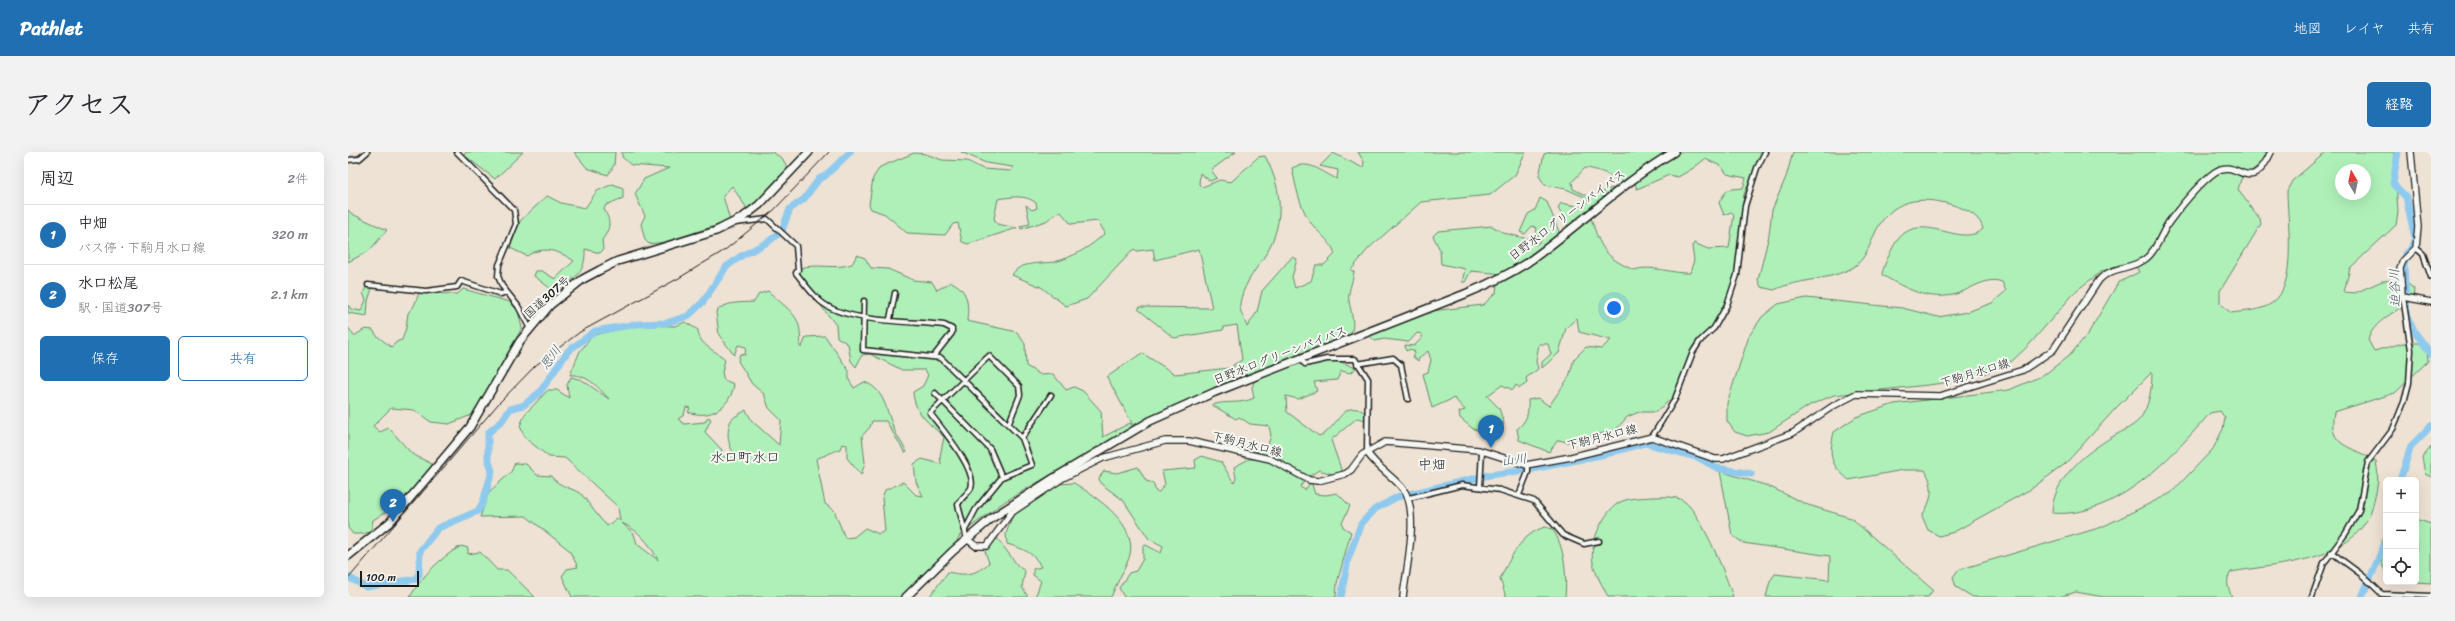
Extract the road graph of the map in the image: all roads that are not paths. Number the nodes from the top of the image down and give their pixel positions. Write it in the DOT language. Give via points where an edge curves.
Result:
graph roads {
  1 [pos="367,152"];
  2 [pos="457,152"];
  3 [pos="809,152"];
  4 [pos="1674,152"];
  5 [pos="1765,152"];
  6 [pos="2271,152"];
  7 [pos="2411,152"];
  8 [pos="348,160"];
  9 [pos="734,223"];
  10 [pos="2416,248"];
  11 [pos="2431,277"];
  12 [pos="368,285"];
  13 [pos="506,292"];
  14 [pos="895,294"];
  15 [pos="2403,297"];
  16 [pos="864,301"];
  17 [pos="2431,302"];
  18 [pos="863,317"];
  19 [pos="890,319"];
  20 [pos="530,327"];
  21 [pos="934,356"];
  22 [pos="1300,359"];
  23 [pos="1357,364"];
  24 [pos="964,380"];
  25 [pos="935,394"];
  26 [pos="1051,395"];
  27 [pos="1408,399"];
  28 [pos="943,402"];
  29 [pos="1010,423"];
  30 [pos="1652,437"];
  31 [pos="1022,438"];
  32 [pos="1482,451"];
  33 [pos="1367,452"];
  34 [pos="1528,466"];
  35 [pos="1002,476"];
  36 [pos="1480,487"];
  37 [pos="1407,495"];
  38 [pos="1519,495"];
  39 [pos="964,530"];
  40 [pos="977,531"];
  41 [pos="967,539"];
  42 [pos="1599,541"];
  43 [pos="975,545"];
  44 [pos="2331,552"];
  45 [pos="349,553"];
  46 [pos="2431,596"];
  47 [pos="906,597"];
  48 [pos="1403,597"];
  49 [pos="2312,597"];
  1 -- 8 [label="street" via="359,159"];
  2 -- 13 [label="street" via="510,205 515,214 515,229 498,271 499,281"];
  3 -- 9 [label="highway, 国道307号" via="759,205"];
  4 -- 22 [label="highway, 日野水口グリーンバイパス" via="1628,182 1522,266 1486,285"];
  5 -- 30 [label="street" via="1745,206 1737,275 1727,305 1714,328 1700,340 1693,352 1675,399"];
  6 -- 30 [label="main road, 下駒月水口線" via="2263,169 2258,173 2248,175 2227,169 2215,172 2169,222 2150,254 2136,264 2102,277 2053,350 2023,370 1940,396 1856,394 1833,406 1794,433 1723,459 1715,459"];
  7 -- 10 [label="main road" via="2418,227"];
  9 -- 18 [label="street" via="767,219 796,246 796,273 820,301 838,310"];
  9 -- 20 [label="highway, 国道307号" via="618,261 600,270 568,290"];
  10 -- 11 [label="street" via="2422,254"];
  10 -- 15 [label="main road" via="2401,264"];
  12 -- 13 [label="street" via="426,291 457,287 461,281 501,294"];
  13 -- 20 [label="street"];
  14 -- 19 [label="street"];
  15 -- 17 [label="main road"];
  15 -- 44 [label="street" via="2411,350 2409,383 2404,402 2393,429 2368,462 2359,510"];
  16 -- 18 [label="street"];
  18 -- 19 [label="street"];
  18 -- 21 [label="street" via="863,350"];
  19 -- 21 [label="street" via="944,325 952,329 952,333"];
  20 -- 45 [label="highway, 国道307号" via="470,427 390,522"];
  21 -- 24 [label="street" via="941,358"];
  22 -- 23 [label="street" via="1305,364 1346,358 1355,359"];
  22 -- 40 [label="highway, 日野水口グリーンバイパス" via="1150,421 1016,502"];
  23 -- 27 [label="street" via="1394,356 1400,365"];
  23 -- 33 [label="street" via="1368,379"];
  24 -- 28 [label="street"];
  24 -- 29 [label="street"];
  24 -- 29 [label="street" via="989,356 1019,386 1020,395"];
  25 -- 28 [label="street"];
  26 -- 31 [label="street"];
  28 -- 35 [label="street" via="990,449"];
  28 -- 39 [label="street" via="930,413 965,462 972,480 971,488 958,503"];
  29 -- 31 [label="street"];
  30 -- 34 [label="main road, 下駒月水口線"];
  31 -- 35 [label="street" via="1032,465"];
  32 -- 33 [label="main road, 下駒月水口線" via="1385,442"];
  32 -- 34 [label="main road, 下駒月水口線"];
  32 -- 36 [label="street"];
  33 -- 37 [label="main road"];
  33 -- 43 [label="main road, 下駒月水口線" via="1345,474 1318,481 1309,480 1270,459 1189,441 1165,441 1103,458 1082,468 1016,508 1004,520 987,546"];
  34 -- 38 [label="street"];
  35 -- 39 [label="street" via="976,509"];
  36 -- 37 [label="street" via="1451,487"];
  36 -- 38 [label="street"];
  37 -- 48 [label="main road" via="1411,510 1411,528"];
  38 -- 42 [label="street" via="1534,501 1563,535 1584,544"];
  39 -- 41 [label="street"];
  40 -- 41 [label="highway, 日野水口グリーンバイパス"];
  40 -- 43 [label="main road"];
  41 -- 43 [label="main road"];
  41 -- 47 [label="highway, 日野水口グリーンバイパス"];
  44 -- 46 [label="street" via="2382,594"];
  44 -- 49 [label="street" via="2320,572"];
}
